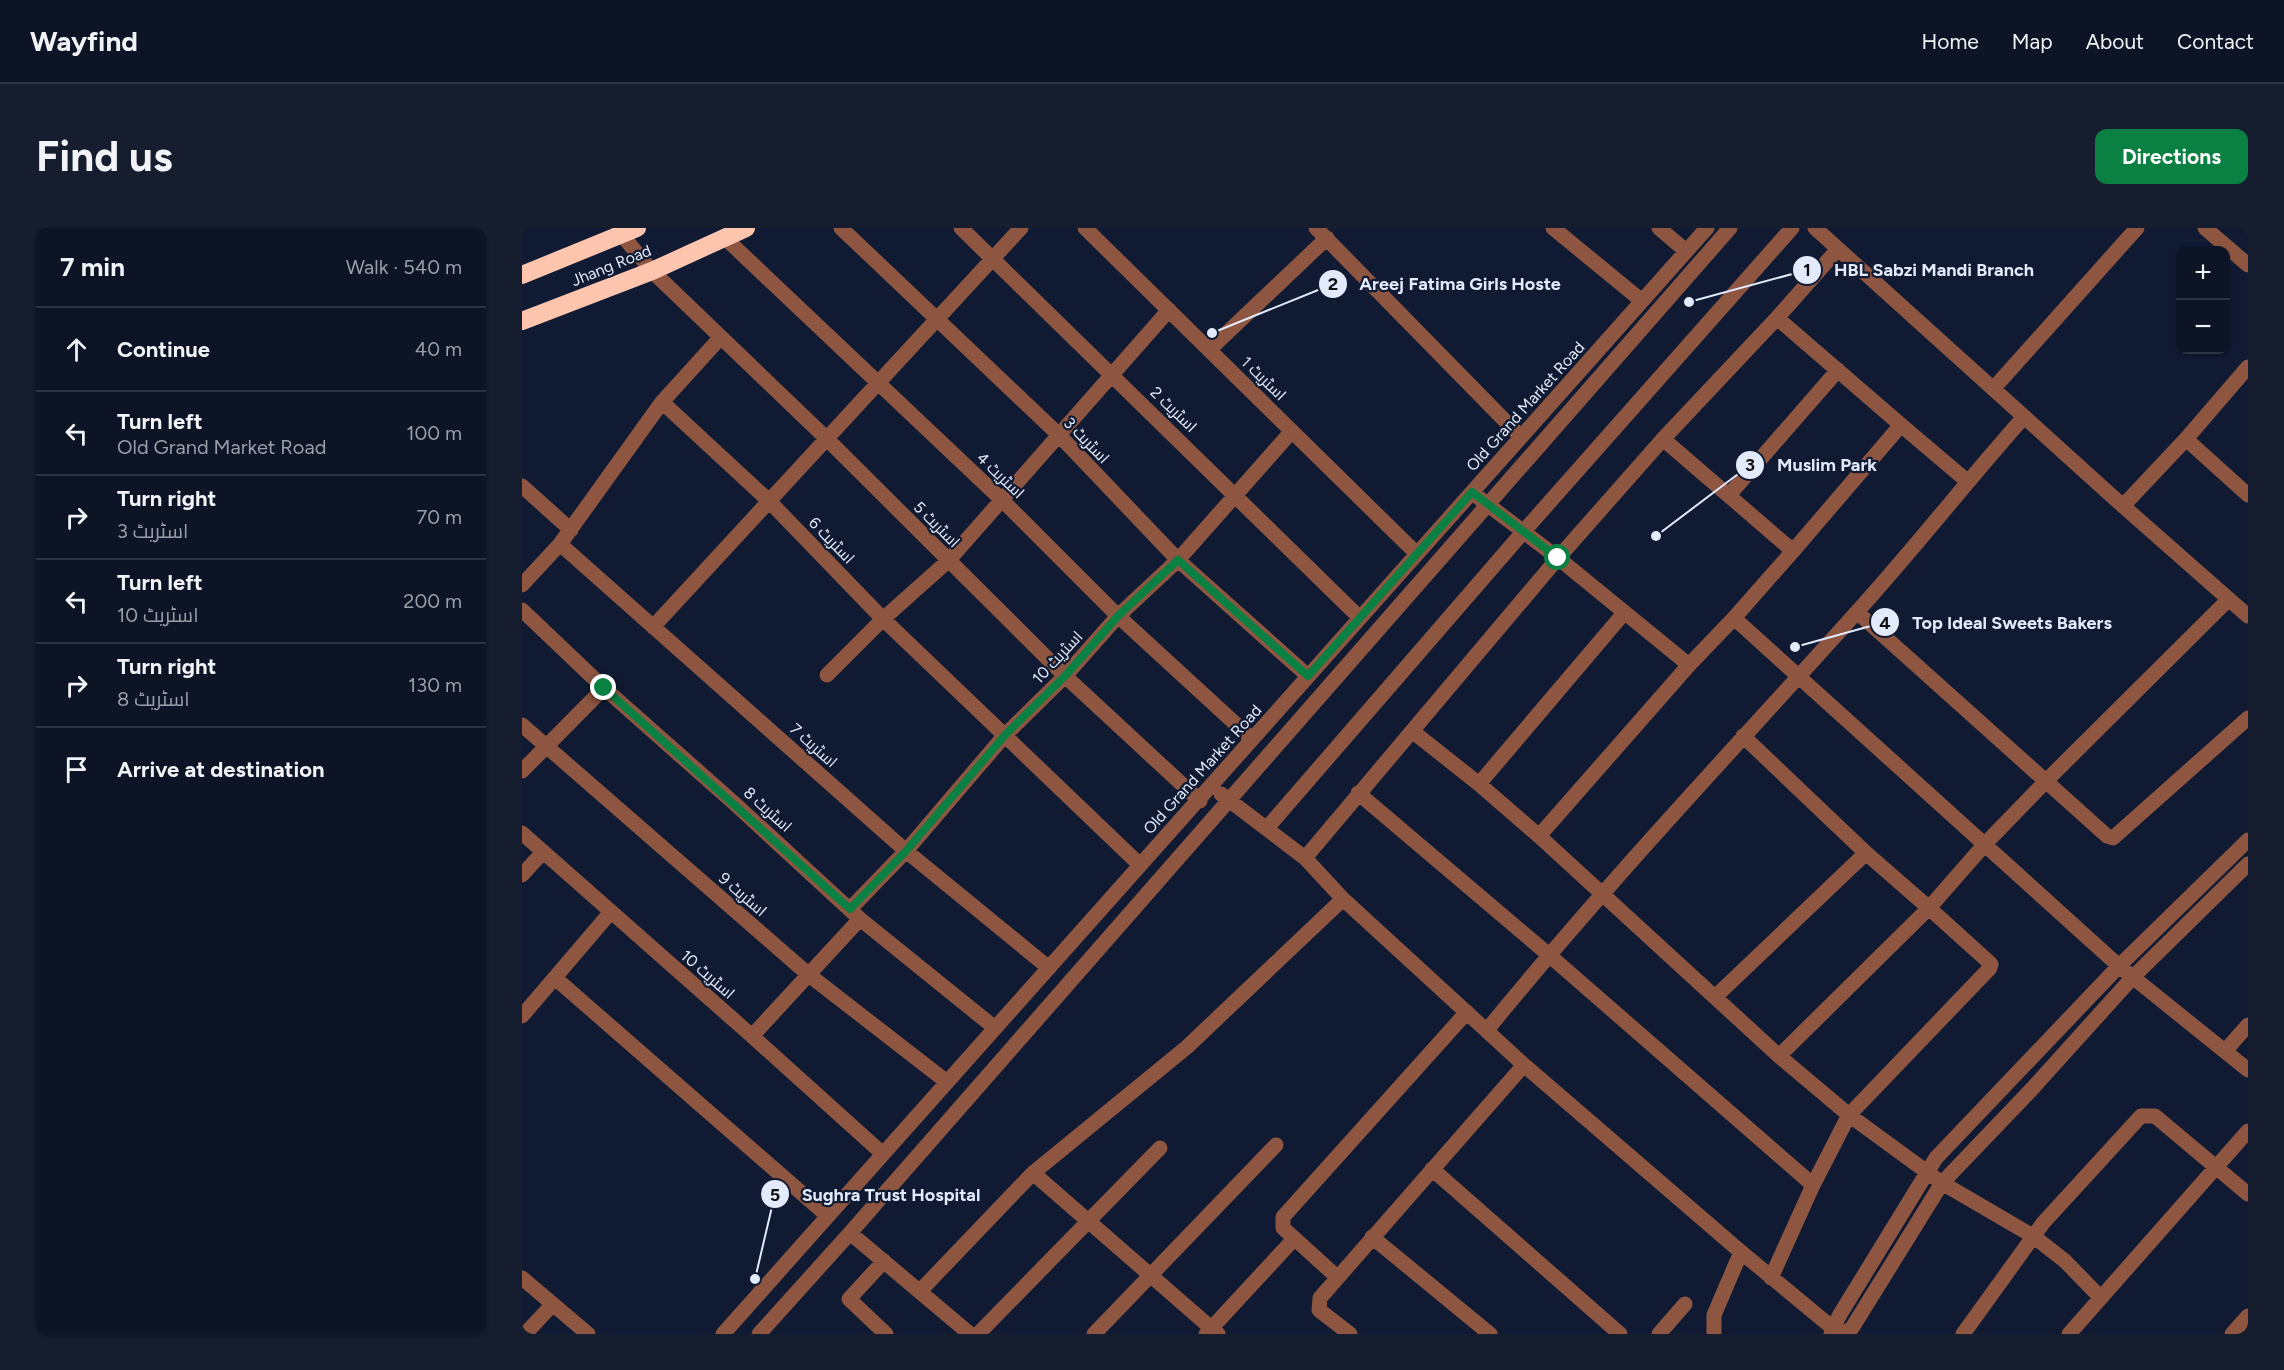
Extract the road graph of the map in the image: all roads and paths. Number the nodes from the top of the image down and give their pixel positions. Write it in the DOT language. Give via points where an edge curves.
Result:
graph roads {
  1 [pos="747,228"];
  2 [pos="841,228"];
  3 [pos="961,228"];
  4 [pos="1021,228"];
  5 [pos="1085,228"];
  6 [pos="1553,228"];
  7 [pos="1659,228"];
  8 [pos="1707,228"];
  9 [pos="1730,228"];
  10 [pos="1792,228"];
  11 [pos="1815,228"];
  12 [pos="2137,228"];
  13 [pos="2205,228"];
  14 [pos="626,230"];
  15 [pos="1322,233"];
  16 [pos="724,237"];
  17 [pos="1839,249"];
  18 [pos="1686,251"];
  19 [pos="993,258"];
  20 [pos="2248,265"];
  21 [pos="652,271"];
  22 [pos="522,275"];
  23 [pos="1642,300"];
  24 [pos="1168,310"];
  25 [pos="937,318"];
  26 [pos="1777,318"];
  27 [pos="522,321"];
  28 [pos="720,337"];
  29 [pos="1209,350"];
  30 [pos="1839,370"];
  31 [pos="1112,374"];
  32 [pos="2246,375"];
  33 [pos="878,383"];
  34 [pos="1993,389"];
  35 [pos="662,402"];
  36 [pos="2024,417"];
  37 [pos="1901,425"];
  38 [pos="1292,431"];
  39 [pos="1059,435"];
  40 [pos="1521,437"];
  41 [pos="826,439"];
  42 [pos="1663,439"];
  43 [pos="2186,440"];
  44 [pos="1967,481"];
  45 [pos="522,486"];
  46 [pos="1472,492"];
  47 [pos="1729,495"];
  48 [pos="2248,495"];
  49 [pos="1236,496"];
  50 [pos="1002,500"];
  51 [pos="769,501"];
  52 [pos="1487,504"];
  53 [pos="2123,506"];
  54 [pos="571,530"];
  55 [pos="1524,531"];
  56 [pos="560,544"];
  57 [pos="1793,551"];
  58 [pos="1417,554"];
  59 [pos="1558,558"];
  60 [pos="1178,560"];
  61 [pos="948,561"];
  62 [pos="522,585"];
  63 [pos="2229,599"];
  64 [pos="522,610"];
  65 [pos="1857,612"];
  66 [pos="1624,613"];
  67 [pos="1118,616"];
  68 [pos="2248,616"];
  69 [pos="1360,618"];
  70 [pos="1734,618"];
  71 [pos="883,619"];
  72 [pos="653,627"];
  73 [pos="1689,665"];
  74 [pos="827,675"];
  75 [pos="1065,676"];
  76 [pos="1308,676"];
  77 [pos="1798,677"];
  78 [pos="604,688"];
  79 [pos="2248,718"];
  80 [pos="522,725"];
  81 [pos="1412,731"];
  82 [pos="1005,735"];
  83 [pos="1743,736"];
  84 [pos="1252,739"];
  85 [pos="546,747"];
  86 [pos="522,771"];
  87 [pos="2047,780"];
  88 [pos="1479,784"];
  89 [pos="1211,786"];
  90 [pos="1358,793"];
  91 [pos="1200,801"];
  92 [pos="1228,801"];
  93 [pos="1267,828"];
  94 [pos="522,833"];
  95 [pos="1539,836"];
  96 [pos="2248,840"];
  97 [pos="1985,844"];
  98 [pos="906,851"];
  99 [pos="543,852"];
  100 [pos="1866,853"];
  101 [pos="2232,855"];
  102 [pos="1305,858"];
  103 [pos="1140,865"];
  104 [pos="2247,867"];
  105 [pos="522,875"];
  106 [pos="1602,896"];
  107 [pos="1343,899"];
  108 [pos="1929,908"];
  109 [pos="610,913"];
  110 [pos="855,914"];
  111 [pos="1549,955"];
  112 [pos="2119,966"];
  113 [pos="1049,968"];
  114 [pos="809,975"];
  115 [pos="2133,977"];
  116 [pos="555,978"];
  117 [pos="1715,997"];
  118 [pos="1467,1012"];
  119 [pos="522,1016"];
  120 [pos="2248,1025"];
  121 [pos="995,1028"];
  122 [pos="1487,1030"];
  123 [pos="752,1036"];
  124 [pos="2226,1050"];
  125 [pos="1779,1056"];
  126 [pos="1524,1065"];
  127 [pos="2248,1070"];
  128 [pos="947,1083"];
  129 [pos="1849,1115"];
  130 [pos="2248,1131"];
  131 [pos="1276,1145"];
  132 [pos="1160,1148"];
  133 [pos="883,1154"];
  134 [pos="2217,1165"];
  135 [pos="1432,1169"];
  136 [pos="1033,1173"];
  137 [pos="1927,1173"];
  138 [pos="1942,1183"];
  139 [pos="1813,1185"];
  140 [pos="2248,1194"];
  141 [pos="828,1216"];
  142 [pos="1089,1221"];
  143 [pos="850,1233"];
  144 [pos="2033,1236"];
  145 [pos="1372,1237"];
  146 [pos="1293,1239"];
  147 [pos="1741,1252"];
  148 [pos="885,1261"];
  149 [pos="1152,1276"];
  150 [pos="1337,1277"];
  151 [pos="522,1278"];
  152 [pos="1771,1278"];
  153 [pos="920,1291"];
  154 [pos="2100,1297"];
  155 [pos="553,1304"];
  156 [pos="1684,1304"];
  157 [pos="2248,1316"];
  158 [pos="1212,1332"];
  159 [pos="1837,1332"];
  160 [pos="525,1334"];
  161 [pos="588,1334"];
  162 [pos="723,1334"];
  163 [pos="759,1334"];
  164 [pos="886,1334"];
  165 [pos="970,1334"];
  166 [pos="978,1334"];
  167 [pos="1094,1334"];
  168 [pos="1350,1334"];
  169 [pos="1490,1334"];
  170 [pos="1620,1334"];
  171 [pos="1659,1334"];
  172 [pos="1714,1334"];
  173 [pos="1963,1334"];
  174 [pos="2069,1334"];
  175 [pos="2232,1334"];
  1 -- 16 [label="highway, Jhang Road"];
  2 -- 25 [label="street, اسٹریٹ 3"];
  3 -- 19 [label="street, اسٹریٹ 2"];
  4 -- 19 [label="street"];
  5 -- 24 [label="street, اسٹریٹ 1"];
  6 -- 23 [label="street"];
  7 -- 18 [label="street"];
  8 -- 18 [label="street, Old Grand Market Road"];
  9 -- 52 [label="street"];
  10 -- 55 [label="street"];
  11 -- 17 [label="street"];
  12 -- 34 [label="street"];
  13 -- 20 [label="street"];
  14 -- 21 [label="street, اسٹریٹ 5"];
  14 -- 22 [label="highway, Jhang Road"];
  15 -- 29 [label="street"];
  15 -- 40 [label="street"];
  16 -- 21 [label="highway, Jhang Road"];
  16 -- 33 [label="street, اسٹریٹ 4"];
  17 -- 26 [label="street"];
  17 -- 34 [label="street"];
  18 -- 23 [label="street, Old Grand Market Road"];
  19 -- 25 [label="street"];
  19 -- 31 [label="street, اسٹریٹ 2"];
  21 -- 27 [label="highway, Jhang Road"];
  21 -- 28 [label="street, اسٹریٹ 5"];
  23 -- 40 [label="street, Old Grand Market Road"];
  24 -- 29 [label="street, اسٹریٹ 1"];
  24 -- 31 [label="street"];
  25 -- 33 [label="street"];
  25 -- 39 [label="street, اسٹریٹ 3"];
  26 -- 30 [label="street"];
  26 -- 42 [label="street"];
  28 -- 35 [label="street"];
  28 -- 41 [label="street, اسٹریٹ 5"];
  29 -- 38 [label="street, اسٹریٹ 1"];
  30 -- 37 [label="street"];
  30 -- 47 [label="street"];
  31 -- 39 [label="street"];
  31 -- 49 [label="street, اسٹریٹ 2"];
  32 -- 43 [label="street"];
  33 -- 41 [label="street"];
  33 -- 50 [label="street, اسٹریٹ 4"];
  34 -- 36 [label="street"];
  35 -- 51 [label="street, اسٹریٹ 6"];
  35 -- 54 [label="street"];
  36 -- 44 [label="street"];
  36 -- 53 [label="street"];
  37 -- 44 [label="street"];
  37 -- 57 [label="street"];
  38 -- 49 [label="street, اسٹریٹ 10"];
  38 -- 58 [label="street, اسٹریٹ 1"];
  39 -- 50 [label="street"];
  39 -- 60 [label="street, اسٹریٹ 3"];
  40 -- 46 [label="street, Old Grand Market Road"];
  41 -- 51 [label="street"];
  41 -- 61 [label="street, اسٹریٹ 5"];
  42 -- 47 [label="street"];
  42 -- 59 [label="street"];
  43 -- 48 [label="street"];
  43 -- 53 [label="street"];
  44 -- 65 [label="street"];
  45 -- 54 [label="street"];
  46 -- 52 [label="street"];
  46 -- 58 [label="street, Old Grand Market Road"];
  47 -- 57 [label="street"];
  49 -- 60 [label="street, اسٹریٹ 10"];
  49 -- 69 [label="street, اسٹریٹ 2"];
  50 -- 61 [label="street"];
  50 -- 67 [label="street, اسٹریٹ 4"];
  51 -- 71 [label="street, اسٹریٹ 6"];
  51 -- 72 [label="street"];
  52 -- 55 [label="street"];
  52 -- 92 [label="street"];
  53 -- 63 [label="street"];
  54 -- 56 [label="street"];
  55 -- 59 [label="street"];
  55 -- 93 [label="street"];
  56 -- 62 [label="street"];
  56 -- 72 [label="street, اسٹریٹ 7"];
  57 -- 70 [label="street"];
  58 -- 69 [label="street, Old Grand Market Road"];
  59 -- 66 [label="street"];
  59 -- 81 [label="street"];
  60 -- 67 [label="street, اسٹریٹ 10"];
  60 -- 76 [label="street, اسٹریٹ 3"];
  61 -- 71 [label="street"];
  61 -- 75 [label="street, اسٹریٹ 5"];
  63 -- 68 [label="street"];
  63 -- 87 [label="street"];
  64 -- 78 [label="street, اسٹریٹ 8"];
  65 -- 77 [label="street"];
  65 -- 87 [label="street"];
  66 -- 73 [label="street"];
  66 -- 88 [label="street"];
  67 -- 75 [label="street, اسٹریٹ 10"];
  67 -- 84 [label="street, اسٹریٹ 4"];
  69 -- 76 [label="street, Old Grand Market Road"];
  70 -- 73 [label="street"];
  70 -- 77 [label="street"];
  71 -- 74 [label="street"];
  71 -- 82 [label="street, اسٹریٹ 6"];
  72 -- 98 [label="street, اسٹریٹ 7"];
  73 -- 95 [label="street"];
  75 -- 82 [label="street, اسٹریٹ 10"];
  75 -- 91 [label="street, اسٹریٹ 5"];
  76 -- 84 [label="street, Old Grand Market Road"];
  77 -- 83 [label="street"];
  77 -- 97 [label="street"];
  78 -- 85 [label="street"];
  78 -- 110 [label="street, اسٹریٹ 8"];
  79 -- 87 [label="street" via="2113,838"];
  80 -- 85 [label="street, اسٹریٹ 9"];
  81 -- 88 [label="street"];
  81 -- 90 [label="street"];
  82 -- 98 [label="street, اسٹریٹ 10"];
  82 -- 103 [label="street, اسٹریٹ 6"];
  83 -- 100 [label="street"];
  83 -- 106 [label="street"];
  84 -- 89 [label="street, Old Grand Market Road"];
  85 -- 86 [label="street"];
  85 -- 114 [label="street, اسٹریٹ 9"];
  87 -- 97 [label="street"];
  88 -- 95 [label="street"];
  89 -- 91 [label="street, Old Grand Market Road"];
  89 -- 92 [label="street"];
  90 -- 102 [label="street"];
  90 -- 111 [label="street"];
  91 -- 103 [label="street, Old Grand Market Road"];
  92 -- 93 [label="street"];
  92 -- 143 [label="street"];
  93 -- 102 [label="street"];
  94 -- 99 [label="street, اسٹریٹ 10"];
  95 -- 106 [label="street"];
  96 -- 101 [label="street"];
  97 -- 108 [label="street"];
  97 -- 112 [label="street"];
  98 -- 110 [label="street, اسٹریٹ 10"];
  98 -- 113 [label="street, اسٹریٹ 7"];
  99 -- 105 [label="street"];
  99 -- 109 [label="street, اسٹریٹ 10"];
  100 -- 108 [label="street"];
  100 -- 117 [label="street"];
  101 -- 104 [label="street"];
  101 -- 112 [label="street"];
  102 -- 107 [label="street"];
  103 -- 113 [label="street, Old Grand Market Road"];
  104 -- 115 [label="street"];
  106 -- 111 [label="street"];
  106 -- 117 [label="street"];
  107 -- 118 [label="street"];
  107 -- 136 [label="street" via="1187,1047"];
  108 -- 125 [label="street"];
  108 -- 129 [label="street" via="1989,961 1990,968"];
  109 -- 116 [label="street"];
  109 -- 123 [label="street, اسٹریٹ 10"];
  110 -- 114 [label="street, اسٹریٹ 10"];
  110 -- 121 [label="street, اسٹریٹ 8"];
  111 -- 122 [label="street"];
  111 -- 139 [label="street"];
  112 -- 115 [label="street"];
  112 -- 137 [label="street" via="1951,1141"];
  113 -- 121 [label="street, Old Grand Market Road"];
  114 -- 123 [label="street, اسٹریٹ 10"];
  114 -- 128 [label="street, اسٹریٹ 9"];
  115 -- 124 [label="street"];
  115 -- 138 [label="street"];
  116 -- 119 [label="street"];
  116 -- 141 [label="street"];
  117 -- 125 [label="street"];
  118 -- 122 [label="street"];
  118 -- 146 [label="street" via="1283,1217 1282,1228"];
  120 -- 124 [label="street"];
  121 -- 128 [label="street, Old Grand Market Road"];
  122 -- 126 [label="street"];
  123 -- 133 [label="street"];
  124 -- 127 [label="street"];
  125 -- 129 [label="street"];
  126 -- 135 [label="street"];
  126 -- 147 [label="street"];
  128 -- 133 [label="street, Old Grand Market Road"];
  129 -- 137 [label="street"];
  129 -- 139 [label="street"];
  130 -- 134 [label="street"];
  131 -- 149 [label="street"];
  132 -- 142 [label="street"];
  133 -- 141 [label="street, Old Grand Market Road"];
  134 -- 140 [label="street"];
  134 -- 144 [label="street" via="2156,1116 2141,1116"];
  134 -- 154 [label="street"];
  135 -- 145 [label="street"];
  135 -- 170 [label="street"];
  136 -- 142 [label="street"];
  136 -- 153 [label="street"];
  137 -- 138 [label="street"];
  137 -- 159 [label="street"];
  138 -- 144 [label="street"];
  138 -- 159 [label="street" via="1852,1328"];
  139 -- 152 [label="street"];
  141 -- 162 [label="street, Old Grand Market Road"];
  142 -- 149 [label="street"];
  142 -- 166 [label="street"];
  143 -- 148 [label="street"];
  143 -- 163 [label="street"];
  144 -- 154 [label="street" via="2065,1261"];
  144 -- 173 [label="street"];
  145 -- 150 [label="street"];
  145 -- 169 [label="street"];
  146 -- 150 [label="street"];
  146 -- 158 [label="street"];
  147 -- 152 [label="street"];
  147 -- 172 [label="street" via="1714,1315"];
  148 -- 153 [label="street"];
  148 -- 164 [label="street" via="849,1299"];
  149 -- 158 [label="street"];
  149 -- 167 [label="street"];
  150 -- 168 [label="street" via="1320,1298 1319,1310"];
  151 -- 155 [label="street"];
  152 -- 159 [label="street"];
  153 -- 165 [label="street"];
  154 -- 174 [label="street"];
  155 -- 160 [label="street"];
  155 -- 161 [label="street"];
  156 -- 171 [label="street"];
  157 -- 175 [label="street"];
}
